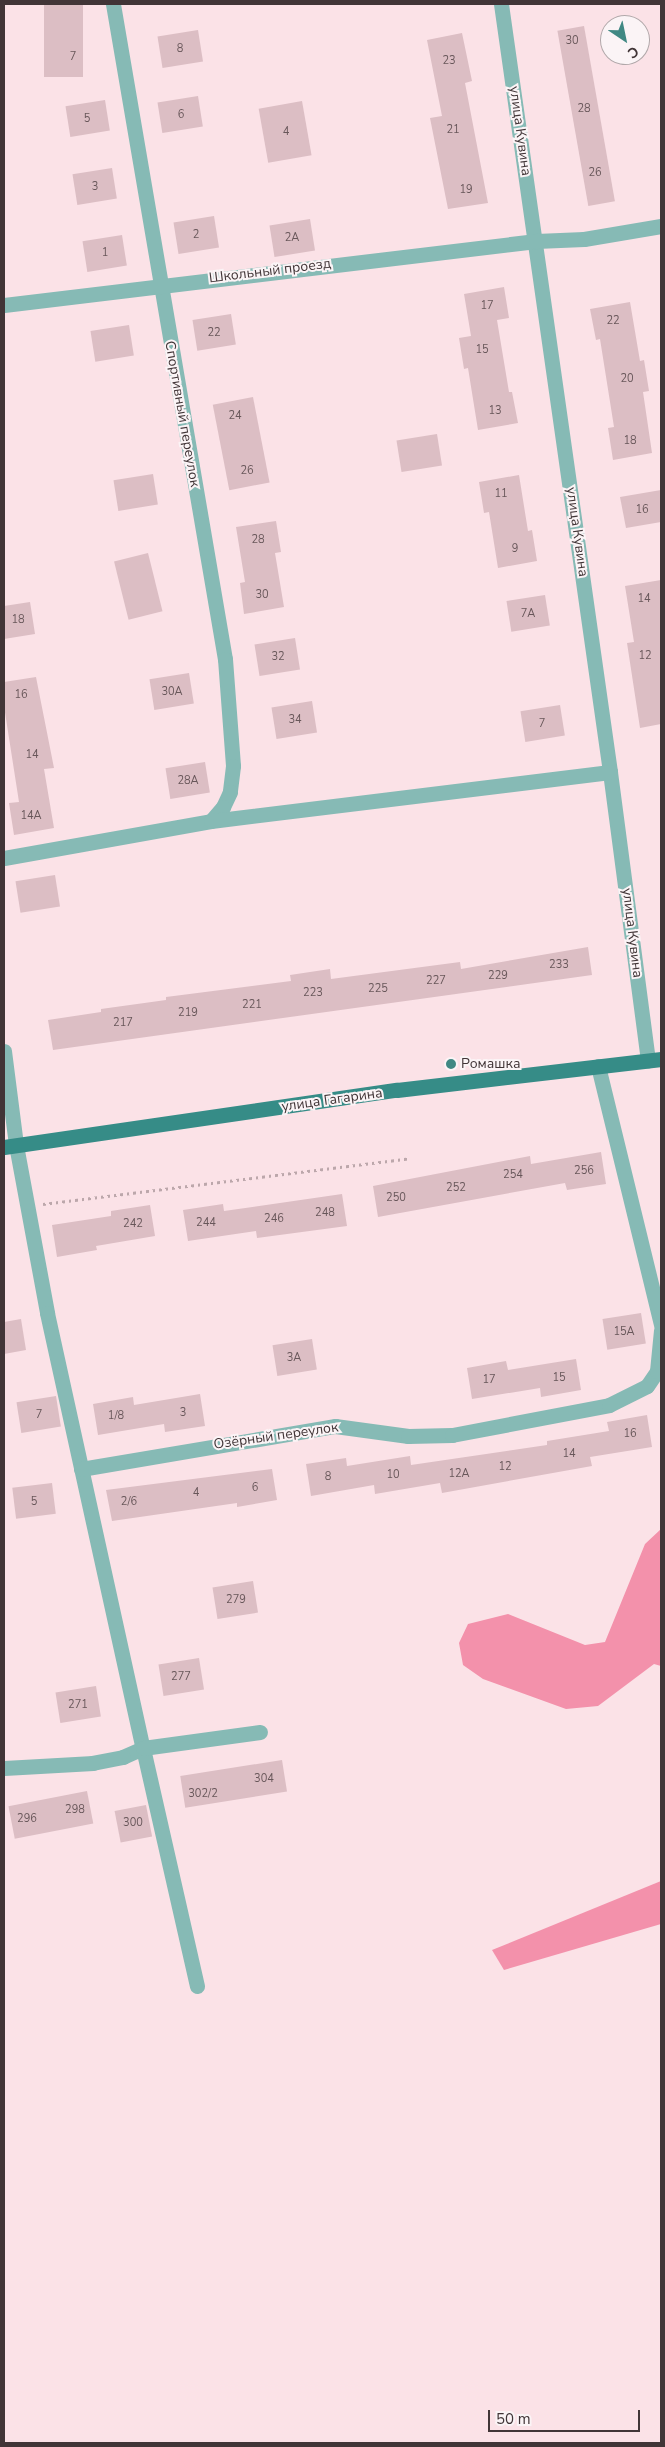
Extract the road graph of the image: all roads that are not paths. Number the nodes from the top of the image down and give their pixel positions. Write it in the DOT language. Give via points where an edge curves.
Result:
graph roads {
  1 [pos="113,4"];
  2 [pos="501,4"];
  3 [pos="661,226"];
  4 [pos="536,241"];
  5 [pos="159,284"];
  6 [pos="4,304"];
  7 [pos="610,772"];
  8 [pos="210,820"];
  9 [pos="4,858"];
  10 [pos="4,1051"];
  11 [pos="655,1060"];
  12 [pos="598,1066"];
  13 [pos="10,1146"];
  14 [pos="661,1325"];
  15 [pos="661,1330"];
  16 [pos="81,1469"];
  17 [pos="260,1732"];
  18 [pos="143,1748"];
  19 [pos="4,1768"];
  20 [pos="197,1986"];
  1 -- 5 [label="street, Спортивный переулок"];
  2 -- 4 [label="street, улица Кувина"];
  3 -- 4 [label="street, Школьный проезд" via="584,239"];
  4 -- 5 [label="street, Школьный проезд"];
  4 -- 7 [label="street, улица Кувина"];
  5 -- 6 [label="street, Школьный проезд"];
  5 -- 8 [label="street, Спортивный переулок" via="225,659 233,766 230,792 223,807"];
  7 -- 8 [label="street"];
  7 -- 11 [label="street, улица Кувина"];
  8 -- 9 [label="street"];
  10 -- 13 [label="street"];
  11 -- 12 [label="main road, улица Гагарина"];
  12 -- 13 [label="main road, улица Гагарина" via="397,1090"];
  12 -- 14 [label="street"];
  13 -- 16 [label="street" via="27,1206"];
  15 -- 16 [label="street, Озёрный переулок" via="657,1371 647,1386 609,1405 452,1435 408,1436 335,1426"];
  16 -- 18 [label="street"];
  17 -- 18 [label="street"];
  18 -- 19 [label="street" via="123,1757 93,1763"];
  18 -- 20 [label="street"];
}
